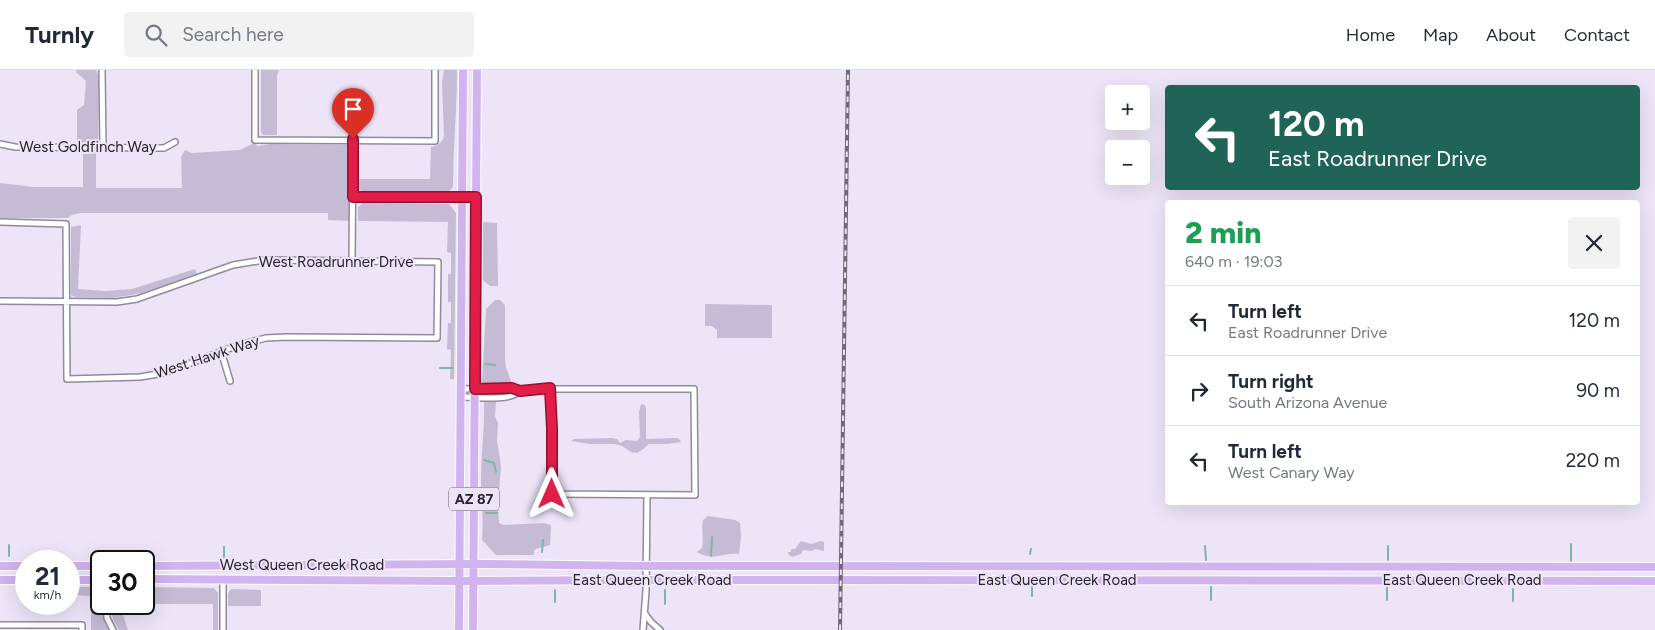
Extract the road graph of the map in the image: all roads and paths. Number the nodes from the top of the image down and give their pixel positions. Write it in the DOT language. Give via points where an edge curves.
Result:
graph roads {
  1 [pos="102,70"];
  2 [pos="256,70"];
  3 [pos="434,70"];
  4 [pos="463,70"];
  5 [pos="477,70"];
  6 [pos="353,139"];
  7 [pos="175,142"];
  8 [pos="0,144"];
  9 [pos="104,147"];
  10 [pos="353,197"];
  11 [pos="462,197"];
  12 [pos="476,197"];
  13 [pos="0,222"];
  14 [pos="352,260"];
  15 [pos="0,301"];
  16 [pos="66,301"];
  17 [pos="437,338"];
  18 [pos="221,352"];
  19 [pos="230,381"];
  20 [pos="550,388"];
  21 [pos="520,391"];
  22 [pos="461,393"];
  23 [pos="475,393"];
  24 [pos="646,495"];
  25 [pos="460,564"];
  26 [pos="474,564"];
  27 [pos="0,566"];
  28 [pos="15,566"];
  29 [pos="155,566"];
  30 [pos="646,566"];
  31 [pos="991,566"];
  32 [pos="1540,566"];
  33 [pos="1655,567"];
  34 [pos="223,579"];
  35 [pos="0,580"];
  36 [pos="15,580"];
  37 [pos="155,580"];
  38 [pos="646,580"];
  39 [pos="991,580"];
  40 [pos="1539,580"];
  41 [pos="460,581"];
  42 [pos="474,581"];
  43 [pos="1655,581"];
  44 [pos="645,614"];
  45 [pos="107,615"];
  46 [pos="0,625"];
  47 [pos="82,628"];
  48 [pos="113,630"];
  49 [pos="222,630"];
  50 [pos="459,630"];
  51 [pos="473,630"];
  52 [pos="643,630"];
  53 [pos="660,630"];
  1 -- 9 [label="street"];
  2 -- 6 [label="street" via="255,140"];
  3 -- 6 [label="street" via="435,140"];
  4 -- 11 [label="main road, AZ 87"];
  5 -- 12 [label="main road, AZ 87"];
  6 -- 10 [label="street"];
  7 -- 9 [label="street, West Goldfinch Way" via="164,148"];
  8 -- 9 [label="street, West Goldfinch Way" via="15,147"];
  10 -- 11 [label="street"];
  10 -- 14 [label="street"];
  11 -- 12 [label="street"];
  11 -- 22 [label="main road, AZ 87"];
  12 -- 23 [label="main road, AZ 87"];
  13 -- 16 [label="street" via="66,224"];
  14 -- 16 [label="street, West Roadrunner Drive" via="256,261 137,299"];
  14 -- 17 [label="street, West Roadrunner Drive" via="438,262"];
  15 -- 16 [label="street, West Roadrunner Drive"];
  16 -- 18 [label="street, West Hawk Way" via="67,379 140,377 164,373"];
  17 -- 18 [label="street, West Hawk Way" via="266,338"];
  18 -- 19 [label="street"];
  20 -- 21 [label="street"];
  20 -- 24 [label="street" via="552,494"];
  20 -- 24 [label="street" via="694,389 695,495"];
  21 -- 23 [label="street" via="512,388"];
  21 -- 23 [label="street" via="506,397"];
  22 -- 23 [label="street"];
  22 -- 25 [label="main road, AZ 87"];
  23 -- 26 [label="main road, AZ 87"];
  24 -- 30 [label="street"];
  25 -- 26 [label="main road, East Queen Creek Road"];
  25 -- 29 [label="main road, West Queen Creek Road"];
  25 -- 41 [label="main road, AZ 87"];
  26 -- 30 [label="main road, East Queen Creek Road"];
  26 -- 42 [label="main road, AZ 87"];
  27 -- 28 [label="main road"];
  30 -- 31 [label="main road, East Queen Creek Road"];
  30 -- 38 [label="street"];
  31 -- 32 [label="main road, East Queen Creek Road"];
  31 -- 39 [label="main road"];
  32 -- 33 [label="main road, East Queen Creek Road"];
  32 -- 40 [label="main road"];
  34 -- 37 [label="main road, West Queen Creek Road"];
  34 -- 41 [label="main road, West Queen Creek Road"];
  34 -- 49 [label="street"];
  35 -- 36 [label="main road"];
  38 -- 39 [label="main road, East Queen Creek Road"];
  38 -- 42 [label="main road, East Queen Creek Road"];
  38 -- 44 [label="street"];
  39 -- 40 [label="main road, East Queen Creek Road"];
  40 -- 43 [label="main road, East Queen Creek Road"];
  41 -- 42 [label="main road, East Queen Creek Road"];
  41 -- 50 [label="main road, AZ 87"];
  42 -- 51 [label="main road, AZ 87"];
  44 -- 52 [label="street"];
  44 -- 53 [label="street"];
  45 -- 48 [label="street"];
  46 -- 47 [label="street"];
}
